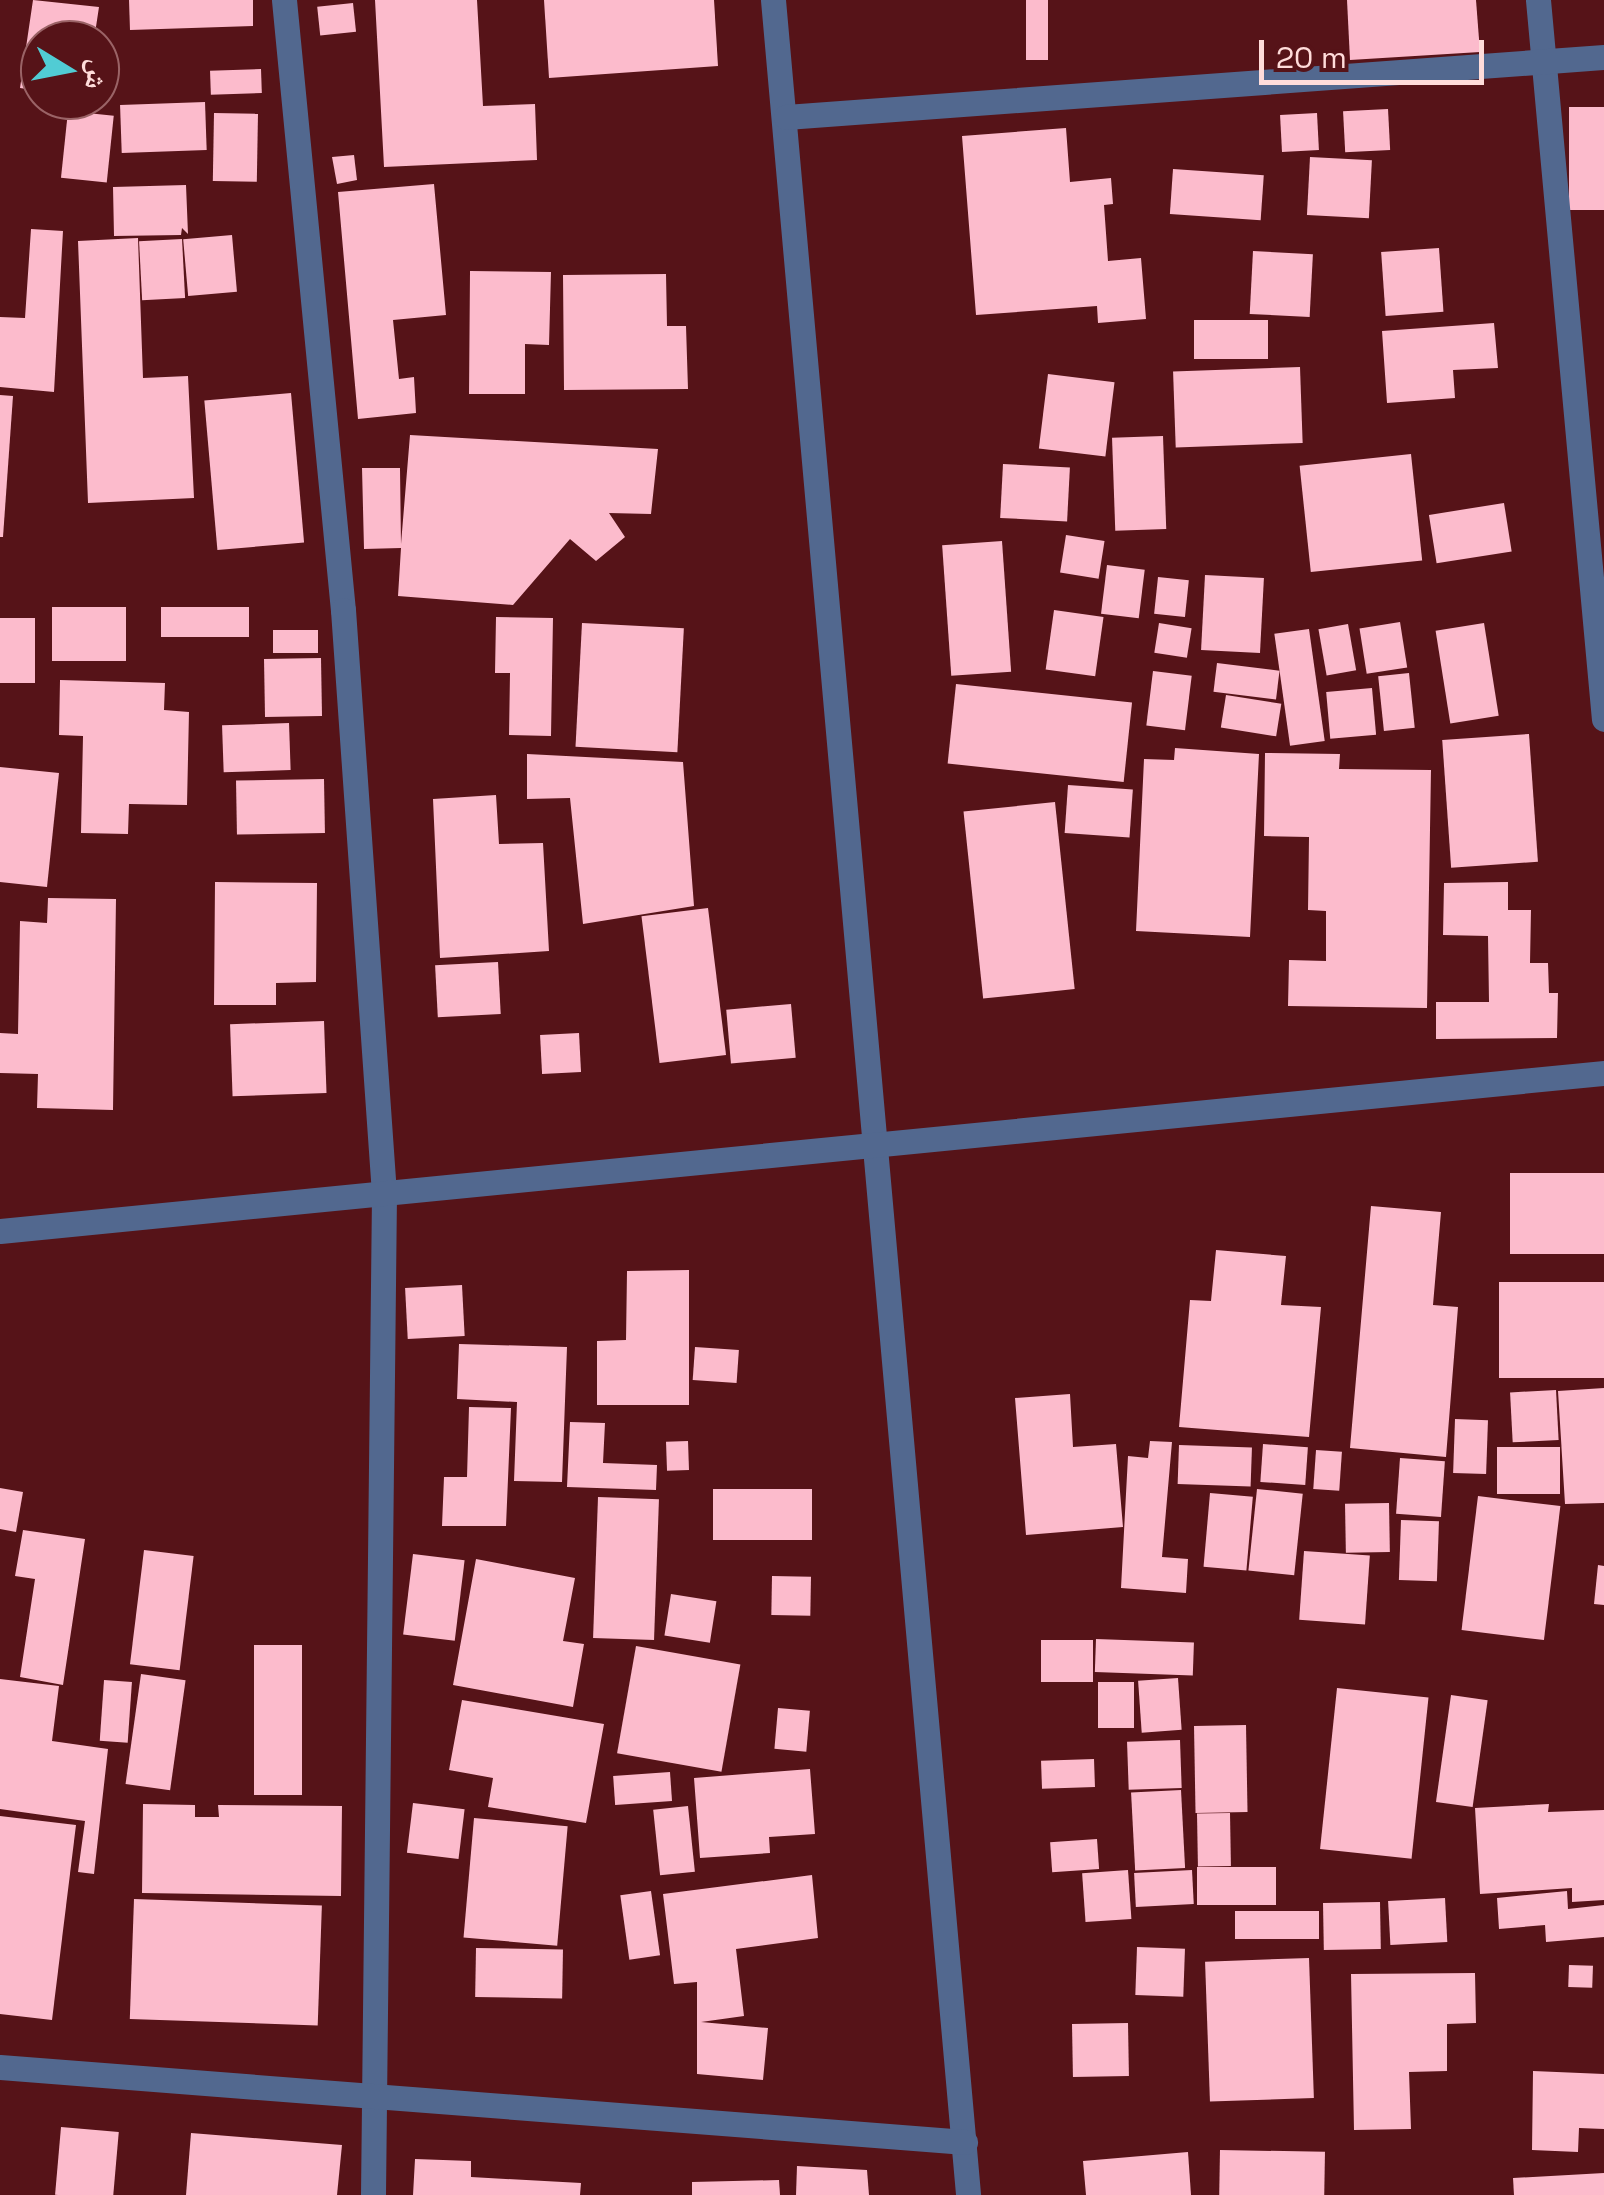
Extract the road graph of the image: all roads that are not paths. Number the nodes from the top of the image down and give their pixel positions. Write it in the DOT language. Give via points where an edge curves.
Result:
graph roads {
  1 [pos="284,0"];
  2 [pos="773,0"];
  3 [pos="1538,0"];
  4 [pos="1604,57"];
  5 [pos="1543,61"];
  6 [pos="786,118"];
  7 [pos="1604,719"];
  8 [pos="1604,1072"];
  9 [pos="870,1141"];
  10 [pos="384,1194"];
  11 [pos="0,1232"];
  12 [pos="0,2067"];
  13 [pos="371,2091"];
  14 [pos="965,2142"];
  15 [pos="373,2195"];
  16 [pos="968,2195"];
  1 -- 10 [label="street" via="343,610"];
  2 -- 6 [label="street"];
  3 -- 5 [label="street"];
  4 -- 5 [label="street"];
  5 -- 6 [label="street"];
  5 -- 7 [label="street"];
  6 -- 9 [label="street"];
  8 -- 9 [label="street"];
  9 -- 10 [label="street"];
  9 -- 14 [label="street"];
  10 -- 11 [label="street"];
  10 -- 13 [label="street"];
  12 -- 13 [label="street"];
  13 -- 14 [label="street"];
  13 -- 15 [label="street"];
  14 -- 16 [label="street"];
}
